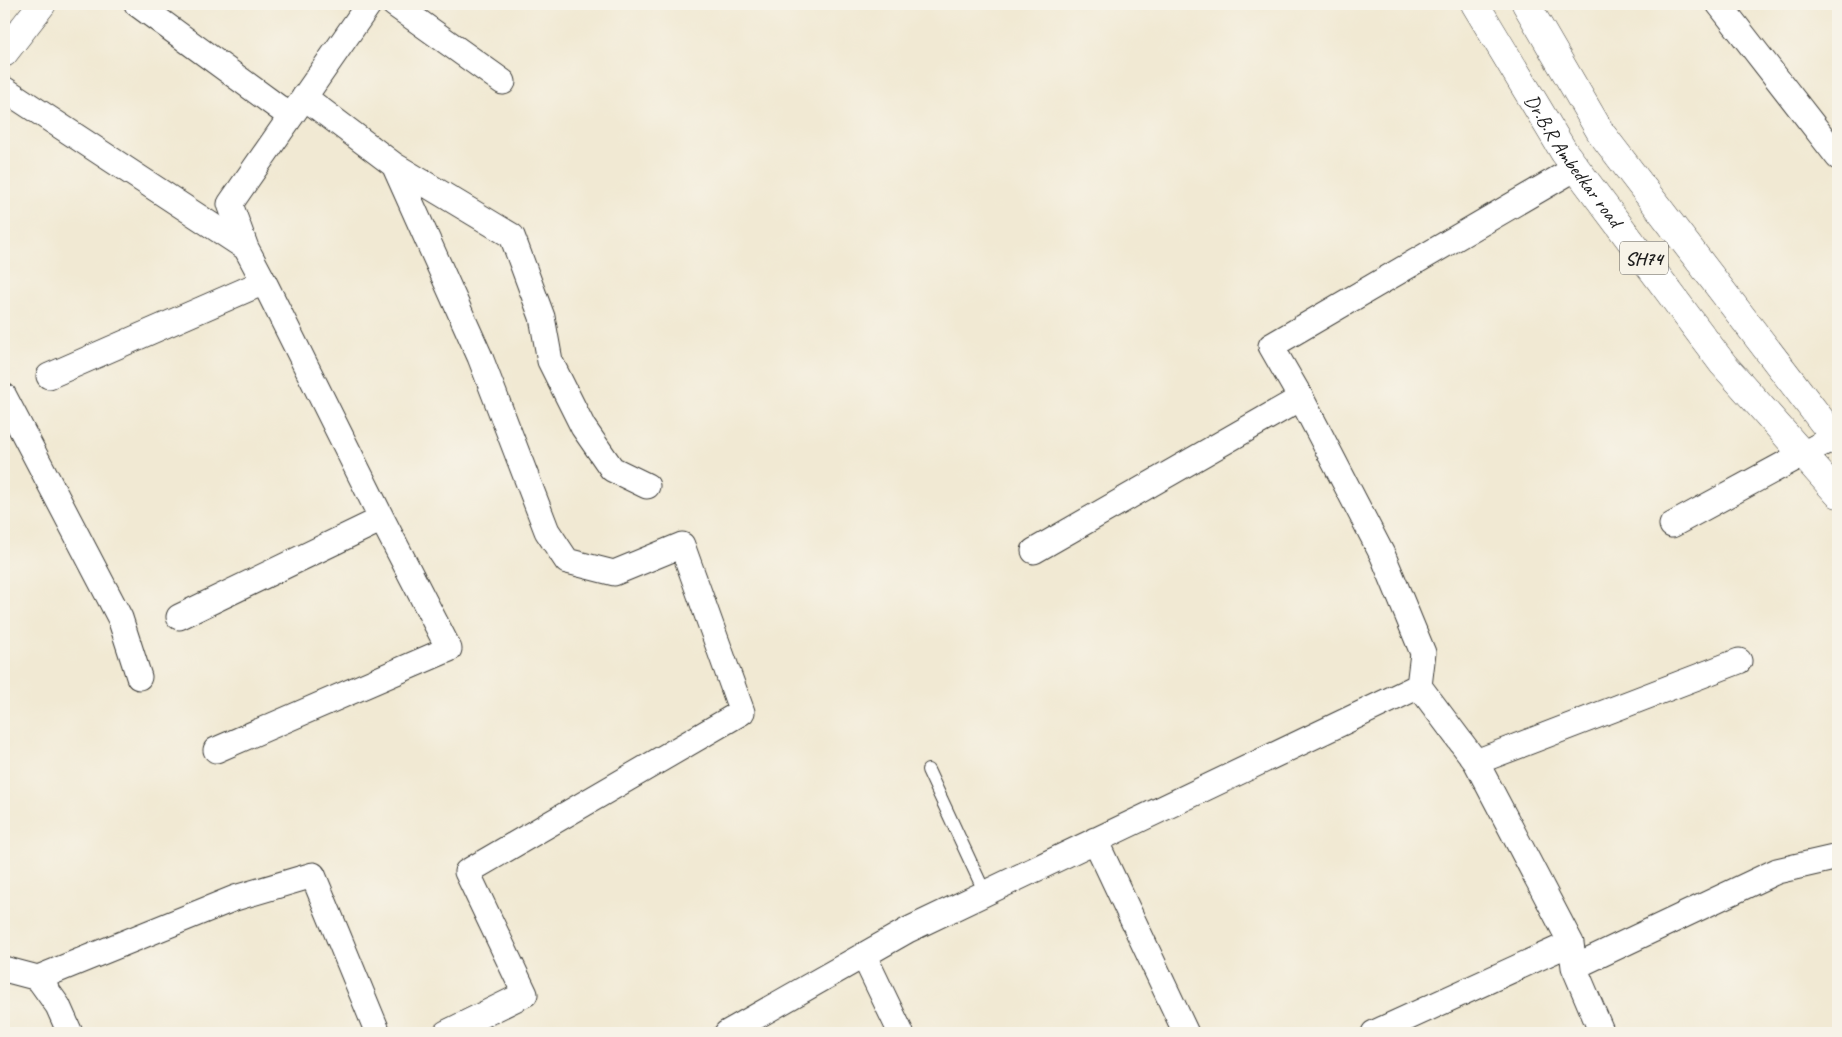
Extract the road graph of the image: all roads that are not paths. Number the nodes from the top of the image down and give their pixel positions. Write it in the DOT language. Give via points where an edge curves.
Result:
graph roads {
  1 [pos="42,4"];
  2 [pos="137,4"];
  3 [pos="369,4"];
  4 [pos="394,4"];
  5 [pos="1475,4"];
  6 [pos="1526,4"];
  7 [pos="1719,4"];
  8 [pos="4,53"];
  9 [pos="503,82"];
  10 [pos="4,89"];
  11 [pos="297,107"];
  12 [pos="1838,157"];
  13 [pos="394,165"];
  14 [pos="1576,168"];
  15 [pos="246,248"];
  16 [pos="264,282"];
  17 [pos="49,376"];
  18 [pos="4,396"];
  19 [pos="1302,398"];
  20 [pos="1837,438"];
  21 [pos="1803,454"];
  22 [pos="647,486"];
  23 [pos="1838,494"];
  24 [pos="382,519"];
  25 [pos="1672,525"];
  26 [pos="1034,551"];
  27 [pos="179,618"];
  28 [pos="1738,661"];
  29 [pos="139,677"];
  30 [pos="1418,686"];
  31 [pos="216,750"];
  32 [pos="1476,762"];
  33 [pos="928,770"];
  34 [pos="1095,840"];
  35 [pos="1838,857"];
  36 [pos="985,893"];
  37 [pos="1573,955"];
  38 [pos="864,956"];
  39 [pos="4,969"];
  40 [pos="38,978"];
  41 [pos="1388,1031"];
  42 [pos="70,1033"];
  43 [pos="378,1033"];
  44 [pos="446,1033"];
  45 [pos="727,1033"];
  46 [pos="901,1033"];
  47 [pos="1186,1033"];
  48 [pos="1602,1033"];
  1 -- 8 [label="main road"];
  2 -- 11 [label="street"];
  3 -- 11 [label="street"];
  4 -- 9 [label="street"];
  5 -- 14 [label="main road, Dr.B.R Ambedkar road / SH74"];
  6 -- 20 [label="main road, Dr.B.R Ambedkar road / SH74" via="1601,134"];
  7 -- 12 [label="street"];
  10 -- 15 [label="street"];
  11 -- 13 [label="street"];
  11 -- 15 [label="street" via="230,204"];
  13 -- 22 [label="street" via="512,236 542,317 550,361 583,427 612,468"];
  13 -- 44 [label="street" via="480,356 552,539 567,561 614,574 682,545 742,712 467,872 524,994"];
  14 -- 19 [label="street" via="1271,346"];
  14 -- 21 [label="main road, Dr.B.R Ambedkar road / SH74" via="1723,364"];
  15 -- 16 [label="street"];
  16 -- 17 [label="street"];
  16 -- 24 [label="street"];
  18 -- 29 [label="street" via="120,618"];
  19 -- 26 [label="street"];
  19 -- 30 [label="street" via="1383,556 1423,653"];
  20 -- 21 [label="street"];
  21 -- 23 [label="main road, Dr.B.R Ambedkar road / SH74"];
  21 -- 25 [label="street"];
  24 -- 27 [label="street"];
  24 -- 31 [label="street" via="449,649"];
  28 -- 32 [label="street"];
  30 -- 32 [label="street"];
  30 -- 34 [label="street"];
  32 -- 37 [label="street"];
  33 -- 36 [label="lane"];
  34 -- 36 [label="street"];
  34 -- 47 [label="street"];
  35 -- 37 [label="street" via="1777,871"];
  36 -- 38 [label="street" via="908,930"];
  37 -- 41 [label="street"];
  37 -- 48 [label="street"];
  38 -- 45 [label="street"];
  38 -- 46 [label="street"];
  39 -- 40 [label="street"];
  40 -- 42 [label="street" via="58,1006"];
  40 -- 43 [label="street" via="235,898 313,875"];
}
